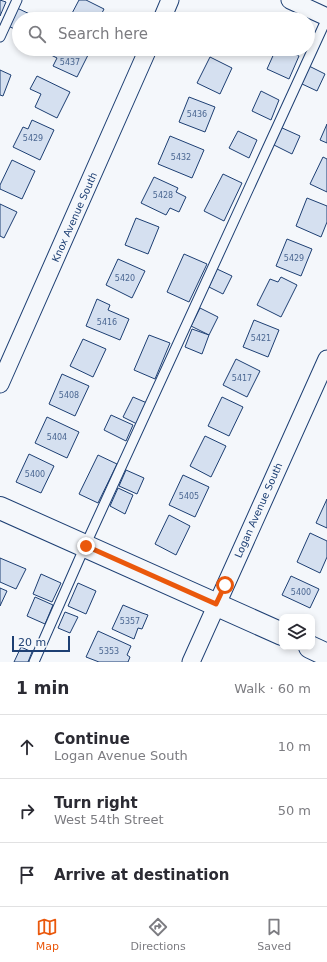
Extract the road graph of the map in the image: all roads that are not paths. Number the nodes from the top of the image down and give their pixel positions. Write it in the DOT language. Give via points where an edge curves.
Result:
graph roads {
  1 [pos="16,0"];
  2 [pos="170,0"];
  3 [pos="290,0"];
  4 [pos="165,12"];
  5 [pos="315,12"];
  6 [pos="315,12"];
  7 [pos="327,18"];
  8 [pos="0,37"];
  9 [pos="315,44"];
  10 [pos="145,56"];
  11 [pos="310,56"];
  12 [pos="327,358"];
  13 [pos="0,384"];
  14 [pos="0,508"];
  15 [pos="86,546"];
  16 [pos="216,604"];
  17 [pos="279,633"];
  18 [pos="315,649"];
  19 [pos="327,654"];
  20 [pos="34,662"];
  21 [pos="190,662"];
  1 -- 8 [label="lane"];
  2 -- 4 [label="street"];
  3 -- 5 [label="street"];
  6 -- 7 [label="street"];
  7 -- 9 [label="lane"];
  10 -- 13 [label="street, Knox Avenue South"];
  11 -- 15 [label="lane"];
  12 -- 16 [label="street, Logan Avenue South"];
  14 -- 15 [label="street"];
  15 -- 16 [label="street"];
  15 -- 20 [label="lane"];
  16 -- 17 [label="street"];
  16 -- 21 [label="street, Logan Avenue South"];
  18 -- 19 [label="street"];
}
